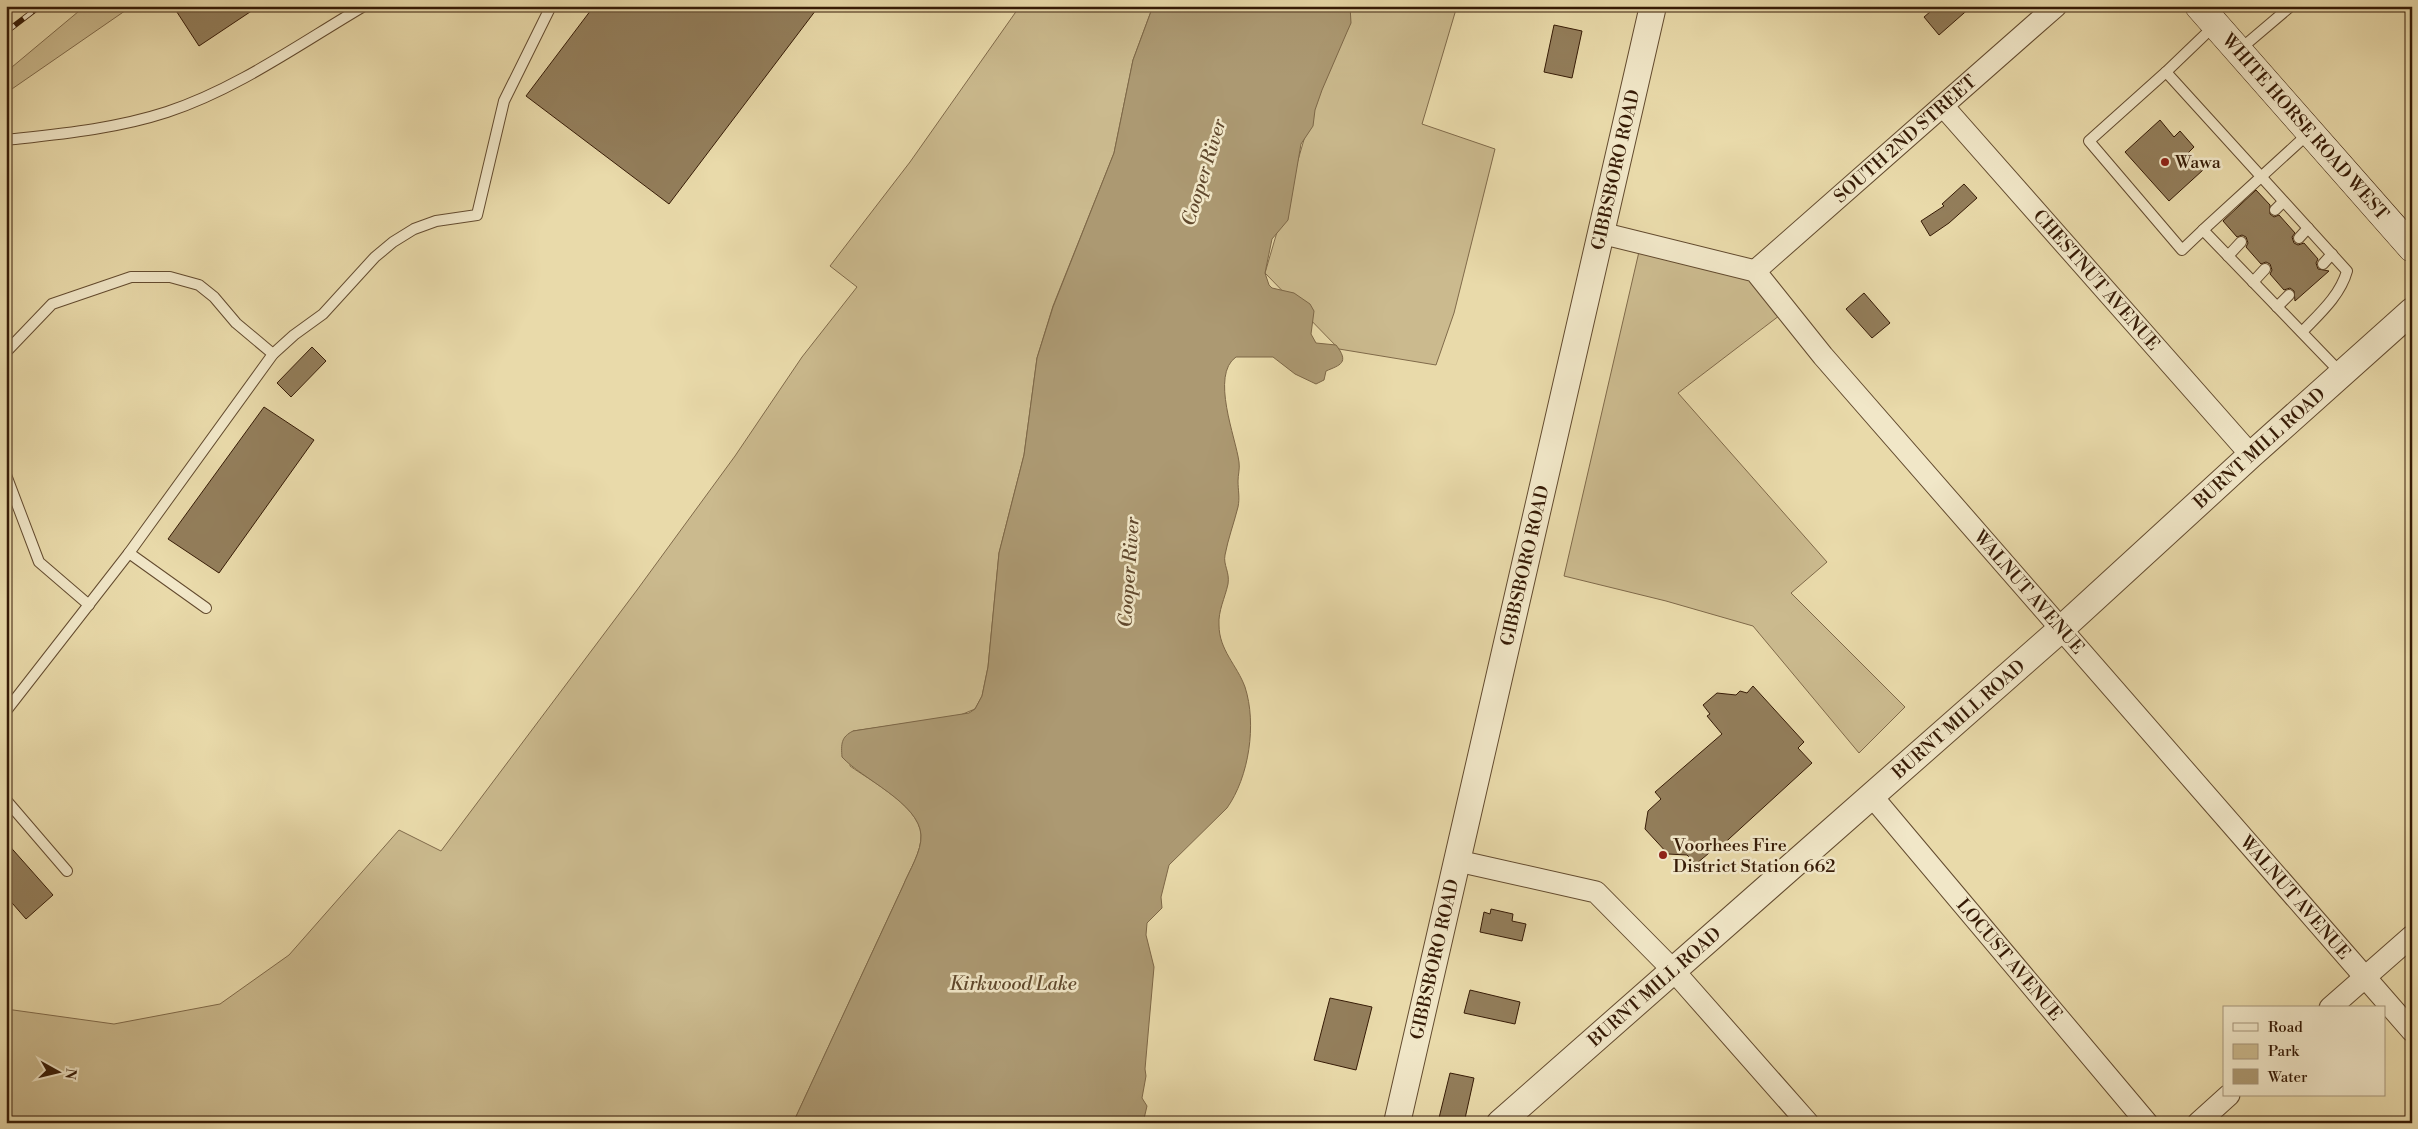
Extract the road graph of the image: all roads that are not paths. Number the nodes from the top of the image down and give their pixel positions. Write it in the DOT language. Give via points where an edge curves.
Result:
graph roads {
  1 [pos="364,6"];
  2 [pos="551,6"];
  3 [pos="1653,6"];
  4 [pos="2056,6"];
  5 [pos="2291,6"];
  6 [pos="2207,15"];
  7 [pos="2238,51"];
  8 [pos="2166,72"];
  9 [pos="1943,106"];
  10 [pos="2309,133"];
  11 [pos="6,140"];
  12 [pos="2261,178"];
  13 [pos="2284,202"];
  14 [pos="2274,210"];
  15 [pos="2308,228"];
  16 [pos="2203,230"];
  17 [pos="1601,233"];
  18 [pos="2299,238"];
  19 [pos="2242,242"];
  20 [pos="2412,248"];
  21 [pos="2332,254"];
  22 [pos="2228,256"];
  23 [pos="2323,264"];
  24 [pos="2265,269"];
  25 [pos="1756,271"];
  26 [pos="2253,282"];
  27 [pos="2289,294"];
  28 [pos="2277,307"];
  29 [pos="2412,311"];
  30 [pos="2302,332"];
  31 [pos="6,352"];
  32 [pos="273,354"];
  33 [pos="2342,374"];
  34 [pos="2251,455"];
  35 [pos="6,475"];
  36 [pos="129,553"];
  37 [pos="89,605"];
  38 [pos="206,608"];
  39 [pos="2060,630"];
  40 [pos="6,711"];
  41 [pos="1872,795"];
  42 [pos="6,800"];
  43 [pos="1458,861"];
  44 [pos="67,871"];
  45 [pos="2412,936"];
  46 [pos="1673,970"];
  47 [pos="2364,978"];
  48 [pos="2332,1006"];
  49 [pos="2412,1031"];
  50 [pos="2228,1096"];
  51 [pos="1397,1123"];
  52 [pos="1500,1123"];
  53 [pos="1808,1123"];
  54 [pos="2147,1123"];
  55 [pos="2198,1123"];
  1 -- 11 [label="lane" via="248,75 167,112 88,131"];
  2 -- 32 [label="lane" via="504,101 477,215 436,221 414,229 394,242 375,257 323,314"];
  3 -- 17 [label="street, GIBBSBORO ROAD"];
  4 -- 9 [label="street, SOUTH 2ND STREET"];
  5 -- 7 [label="lane"];
  6 -- 7 [label="main road, WHITE HORSE ROAD WEST"];
  6 -- 8 [label="lane"];
  7 -- 10 [label="main road, WHITE HORSE ROAD WEST"];
  8 -- 12 [label="lane"];
  8 -- 16 [label="lane" via="2089,140 2182,250"];
  9 -- 25 [label="street, SOUTH 2ND STREET"];
  9 -- 34 [label="street, CHESTNUT AVENUE"];
  10 -- 12 [label="lane"];
  10 -- 20 [label="main road, WHITE HORSE ROAD WEST"];
  12 -- 13 [label="lane"];
  12 -- 16 [label="lane"];
  13 -- 14 [label="lane"];
  13 -- 15 [label="lane"];
  15 -- 18 [label="lane"];
  15 -- 21 [label="lane"];
  16 -- 22 [label="lane"];
  17 -- 25 [label="street"];
  17 -- 43 [label="street, GIBBSBORO ROAD"];
  19 -- 22 [label="lane"];
  21 -- 23 [label="lane"];
  21 -- 30 [label="lane" via="2347,271 2343,285"];
  22 -- 26 [label="lane"];
  24 -- 26 [label="lane"];
  25 -- 39 [label="street, WALNUT AVENUE" via="1823,356"];
  26 -- 28 [label="lane"];
  27 -- 28 [label="lane"];
  28 -- 30 [label="lane"];
  29 -- 33 [label="street, BURNT MILL ROAD"];
  30 -- 33 [label="lane"];
  31 -- 32 [label="lane" via="52,304 131,277 170,277 199,285 214,297 236,324"];
  32 -- 36 [label="lane"];
  33 -- 34 [label="street, BURNT MILL ROAD"];
  34 -- 39 [label="street, BURNT MILL ROAD"];
  35 -- 37 [label="lane" via="39,562"];
  36 -- 37 [label="lane"];
  36 -- 38 [label="lane"];
  37 -- 40 [label="lane"];
  39 -- 41 [label="street, BURNT MILL ROAD"];
  39 -- 47 [label="street, WALNUT AVENUE"];
  41 -- 46 [label="street, BURNT MILL ROAD"];
  41 -- 54 [label="street, LOCUST AVENUE"];
  42 -- 44 [label="lane"];
  43 -- 46 [label="street" via="1596,892"];
  43 -- 51 [label="street, GIBBSBORO ROAD"];
  45 -- 47 [label="street"];
  46 -- 52 [label="street, BURNT MILL ROAD"];
  46 -- 53 [label="street"];
  47 -- 48 [label="street"];
  47 -- 49 [label="street, WALNUT AVENUE"];
  50 -- 55 [label="street"];
}
